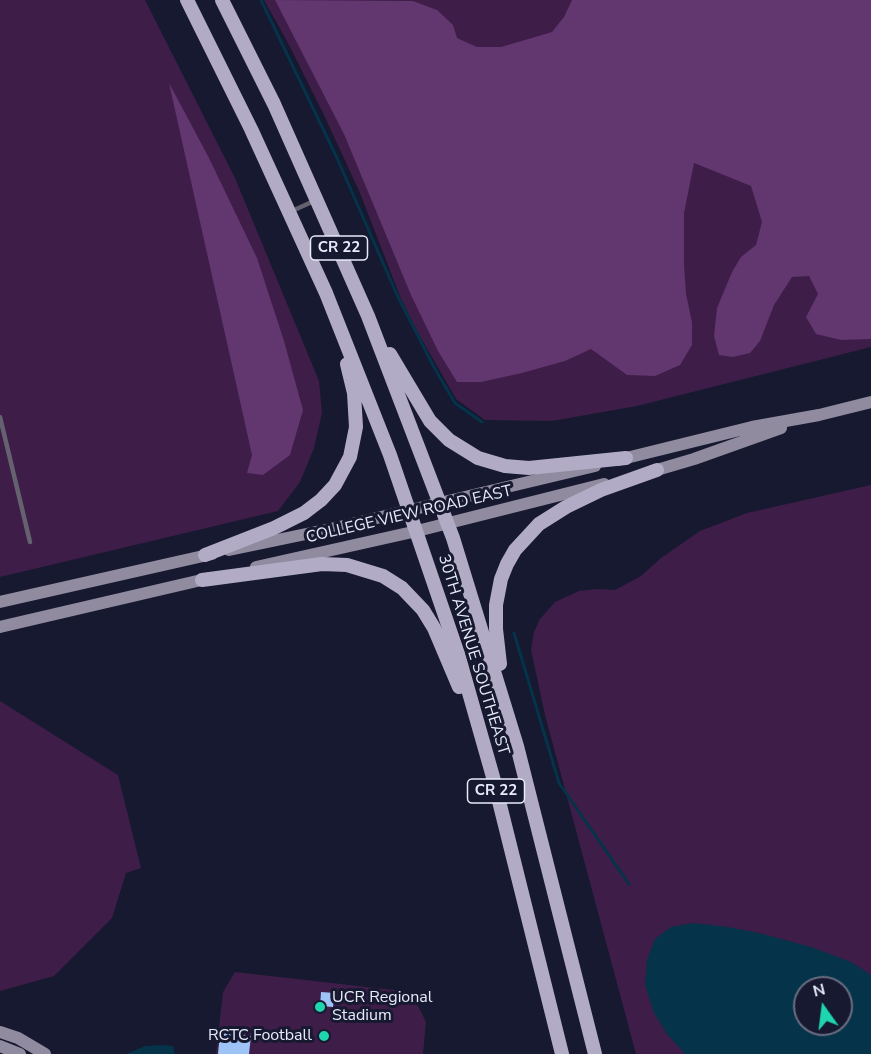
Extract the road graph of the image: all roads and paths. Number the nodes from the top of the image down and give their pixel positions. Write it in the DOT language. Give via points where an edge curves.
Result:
graph roads {
  1 [pos="187,0"];
  2 [pos="222,0"];
  3 [pos="318,200"];
  4 [pos="290,212"];
  5 [pos="326,293"];
  6 [pos="368,316"];
  7 [pos="871,402"];
  8 [pos="819,415"];
  9 [pos="0,417"];
  10 [pos="626,458"];
  11 [pos="657,470"];
  12 [pos="440,503"];
  13 [pos="410,510"];
  14 [pos="447,524"];
  15 [pos="417,531"];
  16 [pos="30,542"];
  17 [pos="205,555"];
  18 [pos="202,580"];
  19 [pos="0,602"];
  20 [pos="0,627"];
  21 [pos="517,746"];
  22 [pos="484,748"];
  23 [pos="0,1032"];
  24 [pos="0,1046"];
  25 [pos="20,1054"];
  26 [pos="45,1054"];
  27 [pos="562,1054"];
  28 [pos="596,1054"];
  1 -- 4 [label="main road, CR 22"];
  2 -- 3 [label="main road, CR 22"];
  3 -- 4 [label="lane"];
  3 -- 6 [label="main road, CR 22"];
  4 -- 5 [label="main road, CR 22"];
  5 -- 13 [label="main road, CR 22"];
  5 -- 17 [label="main road" via="355,399 355,438 347,464 330,491 304,513"];
  6 -- 10 [label="main road" via="430,421 465,452 494,464 520,468"];
  6 -- 12 [label="main road, CR 22"];
  7 -- 8 [label="main road, COLLEGE VIEW ROAD EAST"];
  8 -- 10 [label="main road, COLLEGE VIEW ROAD EAST"];
  8 -- 11 [label="main road, COLLEGE VIEW ROAD EAST"];
  9 -- 16 [label="lane"];
  10 -- 12 [label="main road, COLLEGE VIEW ROAD EAST"];
  11 -- 14 [label="main road, COLLEGE VIEW ROAD EAST"];
  11 -- 21 [label="main road" via="601,490 549,517 514,550 499,588 496,629"];
  12 -- 13 [label="main road, COLLEGE VIEW ROAD EAST"];
  12 -- 14 [label="main road, CR 22"];
  13 -- 15 [label="main road, 30TH AVENUE SOUTHEAST / CR 22"];
  13 -- 17 [label="main road, COLLEGE VIEW ROAD EAST"];
  14 -- 15 [label="main road, COLLEGE VIEW ROAD EAST"];
  14 -- 21 [label="main road, 30TH AVENUE SOUTHEAST / CR 22"];
  15 -- 18 [label="main road, COLLEGE VIEW ROAD EAST"];
  15 -- 22 [label="main road, 30TH AVENUE SOUTHEAST / CR 22"];
  17 -- 19 [label="main road, COLLEGE VIEW ROAD EAST"];
  18 -- 20 [label="main road, COLLEGE VIEW ROAD EAST"];
  18 -- 22 [label="main road" via="322,564 347,565 396,583 416,601 434,628"];
  21 -- 28 [label="main road, 30TH AVENUE SOUTHEAST / CR 22"];
  22 -- 27 [label="main road, 30TH AVENUE SOUTHEAST / CR 22"];
  23 -- 26 [label="main road"];
  24 -- 25 [label="main road"];
}
